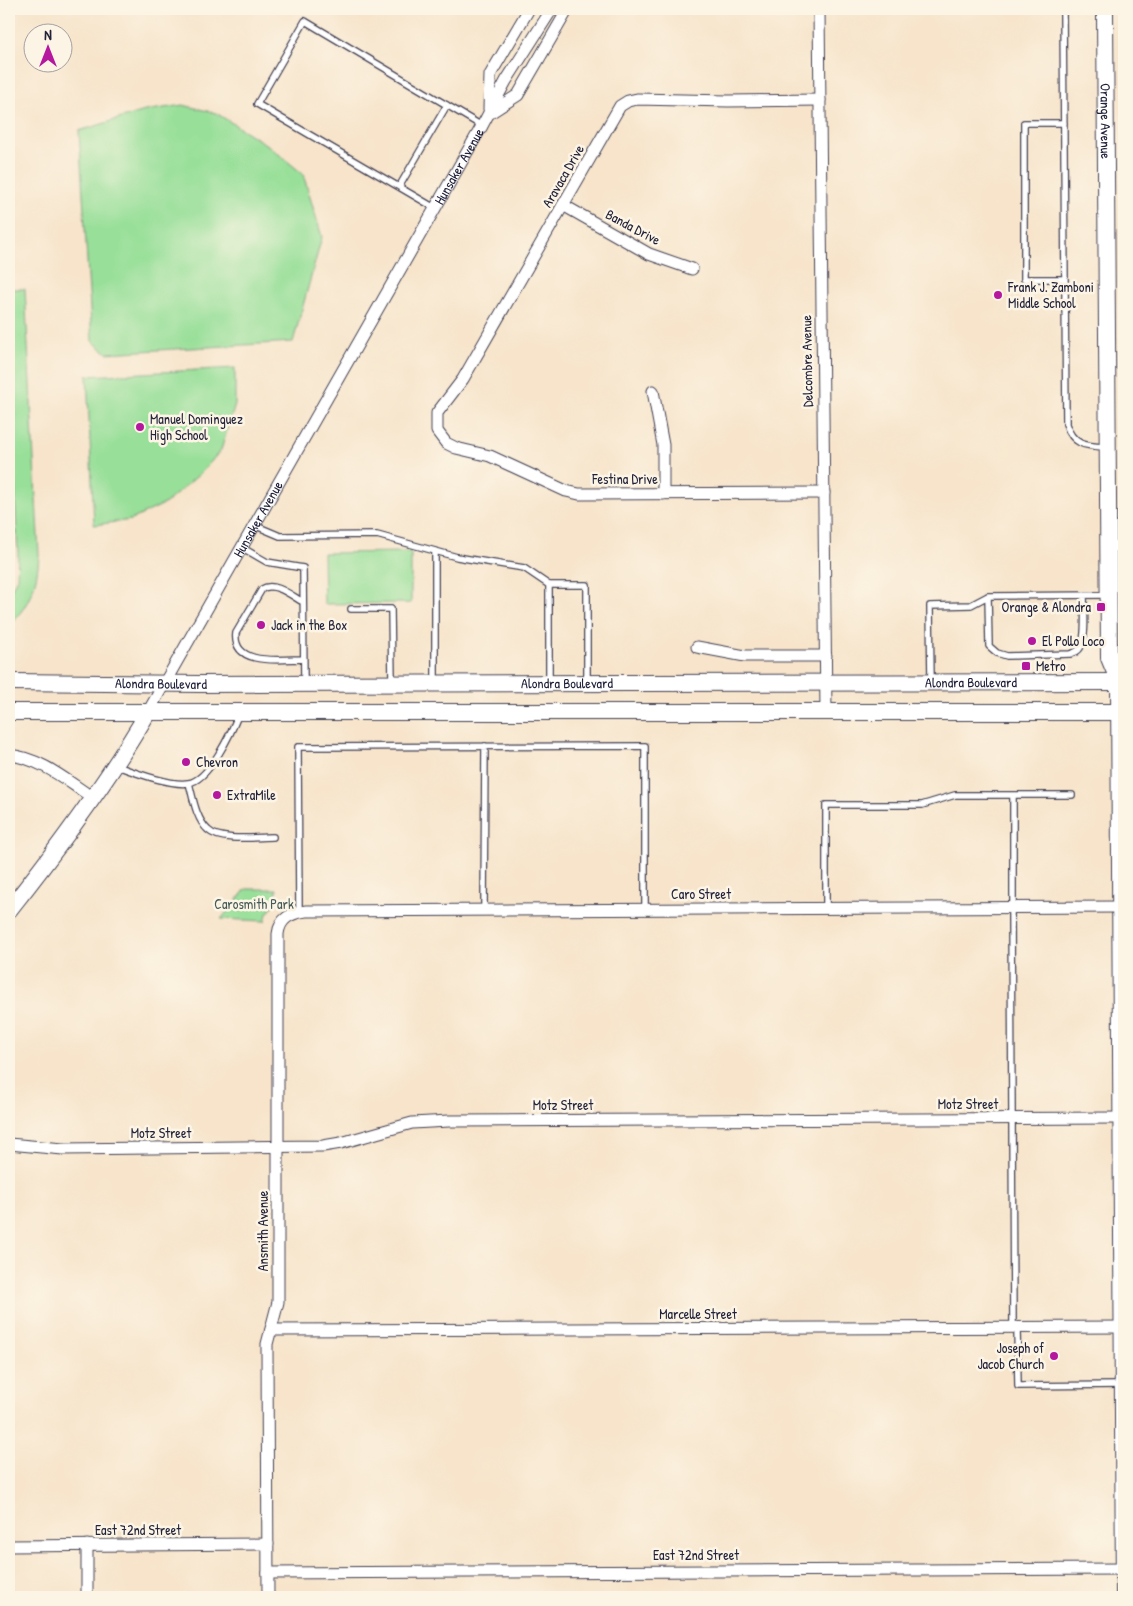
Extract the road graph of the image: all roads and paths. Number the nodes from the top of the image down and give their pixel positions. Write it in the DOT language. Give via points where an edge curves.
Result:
graph roads {
  1 [pos="529,9"];
  2 [pos="552,9"];
  3 [pos="568,9"];
  4 [pos="819,9"];
  5 [pos="1064,9"];
  6 [pos="1105,9"];
  7 [pos="820,100"];
  8 [pos="446,105"];
  9 [pos="488,114"];
  10 [pos="1064,123"];
  11 [pos="482,126"];
  12 [pos="399,187"];
  13 [pos="563,206"];
  14 [pos="435,208"];
  15 [pos="692,269"];
  16 [pos="1065,279"];
  17 [pos="653,391"];
  18 [pos="439,435"];
  19 [pos="1107,447"];
  20 [pos="824,493"];
  21 [pos="662,494"];
  22 [pos="254,525"];
  23 [pos="242,547"];
  24 [pos="435,551"];
  25 [pos="549,586"];
  26 [pos="1084,595"];
  27 [pos="1108,595"];
  28 [pos="988,596"];
  29 [pos="303,602"];
  30 [pos="351,609"];
  31 [pos="697,647"];
  32 [pos="826,656"];
  33 [pos="303,659"];
  34 [pos="1123,678"];
  35 [pos="9,682"];
  36 [pos="587,683"];
  37 [pos="826,683"];
  38 [pos="930,683"];
  39 [pos="163,684"];
  40 [pos="304,684"];
  41 [pos="392,684"];
  42 [pos="435,684"];
  43 [pos="549,684"];
  44 [pos="9,712"];
  45 [pos="148,712"];
  46 [pos="826,712"];
  47 [pos="1122,712"];
  48 [pos="239,713"];
  49 [pos="435,713"];
  50 [pos="485,746"];
  51 [pos="9,755"];
  52 [pos="115,766"];
  53 [pos="189,784"];
  54 [pos="1013,795"];
  55 [pos="1072,795"];
  56 [pos="93,798"];
  57 [pos="273,837"];
  58 [pos="1122,902"];
  59 [pos="1012,907"];
  60 [pos="826,908"];
  61 [pos="646,909"];
  62 [pos="9,910"];
  63 [pos="484,910"];
  64 [pos="299,912"];
  65 [pos="284,918"];
  66 [pos="1123,1094"];
  67 [pos="1012,1118"];
  68 [pos="1122,1118"];
  69 [pos="9,1144"];
  70 [pos="278,1148"];
  71 [pos="1123,1190"];
  72 [pos="1123,1232"];
  73 [pos="1123,1327"];
  74 [pos="1015,1328"];
  75 [pos="271,1330"];
  76 [pos="1123,1385"];
  77 [pos="1124,1421"];
  78 [pos="1124,1538"];
  79 [pos="268,1544"];
  80 [pos="87,1545"];
  81 [pos="9,1546"];
  82 [pos="1124,1568"];
  83 [pos="268,1572"];
  84 [pos="1124,1590"];
  85 [pos="87,1597"];
  86 [pos="268,1597"];
  87 [pos="1124,1597"];
  1 -- 9 [label="street, Hunsaker Avenue" via="490,75"];
  2 -- 9 [label="street, Hunsaker Avenue"];
  3 -- 9 [label="street, Hunsaker Avenue" via="518,94"];
  4 -- 7 [label="street, Delcombre Avenue"];
  5 -- 10 [label="lane"];
  6 -- 19 [label="main road, Orange Avenue"];
  7 -- 13 [label="street, Aravaca Drive" via="628,101 620,106"];
  7 -- 20 [label="street, Delcombre Avenue"];
  8 -- 11 [label="lane"];
  8 -- 12 [label="lane"];
  8 -- 12 [label="lane" via="305,21 257,104"];
  9 -- 11 [label="street, Hunsaker Avenue"];
  10 -- 16 [label="lane"];
  10 -- 16 [label="lane" via="1024,123 1024,278"];
  11 -- 14 [label="street, Hunsaker Avenue"];
  12 -- 14 [label="lane"];
  13 -- 15 [label="street, Banda Drive" via="645,252"];
  13 -- 18 [label="street, Aravaca Drive" via="463,379 437,413"];
  14 -- 22 [label="street, Hunsaker Avenue"];
  16 -- 19 [label="lane" via="1066,424 1069,434 1080,443"];
  17 -- 21 [label="street" via="662,445"];
  18 -- 21 [label="street, Festina Drive" via="450,446 490,456 566,491"];
  19 -- 27 [label="main road, Orange Avenue"];
  20 -- 21 [label="street, Festina Drive"];
  20 -- 32 [label="street, Delcombre Avenue"];
  22 -- 23 [label="street, Hunsaker Avenue"];
  22 -- 24 [label="lane" via="280,536 377,535"];
  23 -- 29 [label="lane" via="267,562 303,568"];
  23 -- 39 [label="street, Hunsaker Avenue"];
  24 -- 25 [label="lane" via="524,568"];
  24 -- 42 [label="lane"];
  25 -- 36 [label="lane" via="587,585"];
  25 -- 43 [label="lane"];
  26 -- 27 [label="lane"];
  26 -- 28 [label="lane"];
  26 -- 28 [label="lane" via="1083,638 1076,652 1007,656 997,653 988,643"];
  27 -- 34 [label="main road, Orange Avenue" via="1109,658"];
  28 -- 38 [label="lane" via="971,606 930,606"];
  29 -- 33 [label="lane"];
  29 -- 33 [label="lane" via="275,587 266,586 236,633 240,650 251,658"];
  30 -- 41 [label="lane" via="392,608"];
  31 -- 32 [label="street" via="745,656"];
  32 -- 37 [label="street, Delcombre Avenue"];
  33 -- 40 [label="lane"];
  34 -- 38 [label="main road, Alondra Boulevard"];
  34 -- 47 [label="main road, Orange Avenue"];
  35 -- 39 [label="main road, Alondra Boulevard"];
  36 -- 37 [label="main road, Alondra Boulevard"];
  36 -- 43 [label="main road, Alondra Boulevard"];
  37 -- 38 [label="main road, Alondra Boulevard"];
  37 -- 46 [label="street, Delcombre Avenue"];
  39 -- 40 [label="main road, Alondra Boulevard"];
  39 -- 45 [label="street, Hunsaker Avenue"];
  40 -- 41 [label="main road, Alondra Boulevard"];
  41 -- 42 [label="main road, Alondra Boulevard"];
  42 -- 43 [label="main road, Alondra Boulevard"];
  42 -- 49 [label="main road"];
  44 -- 45 [label="main road, Alondra Boulevard"];
  45 -- 48 [label="main road, Alondra Boulevard"];
  45 -- 52 [label="main road, Hunsaker Avenue"];
  46 -- 47 [label="main road, Alondra Boulevard"];
  46 -- 49 [label="main road, Alondra Boulevard"];
  47 -- 58 [label="main road, Orange Avenue"];
  48 -- 49 [label="main road, Alondra Boulevard"];
  48 -- 53 [label="lane" via="232,732 207,770"];
  50 -- 61 [label="lane" via="645,746"];
  50 -- 63 [label="lane"];
  50 -- 64 [label="lane" via="298,747"];
  51 -- 56 [label="street" via="36,762"];
  52 -- 53 [label="lane"];
  52 -- 56 [label="main road, Hunsaker Avenue"];
  53 -- 57 [label="lane" via="198,814 208,830 218,836"];
  54 -- 55 [label="lane"];
  54 -- 59 [label="lane"];
  54 -- 60 [label="lane" via="955,795 922,805 826,805"];
  56 -- 62 [label="main road, Hunsaker Avenue"];
  58 -- 59 [label="street, Caro Street"];
  58 -- 66 [label="main road, Orange Avenue"];
  59 -- 60 [label="street, Caro Street"];
  59 -- 67 [label="lane"];
  60 -- 61 [label="street, Caro Street"];
  61 -- 63 [label="street, Caro Street"];
  63 -- 64 [label="street, Caro Street"];
  64 -- 65 [label="street, Caro Street"];
  65 -- 70 [label="street, Ansmith Avenue" via="278,934"];
  66 -- 68 [label="main road, Orange Avenue"];
  67 -- 68 [label="street, Motz Street"];
  67 -- 70 [label="street, Motz Street" via="430,1121 332,1145"];
  67 -- 74 [label="lane"];
  68 -- 71 [label="main road, Orange Avenue"];
  69 -- 70 [label="street, Motz Street" via="64,1149"];
  70 -- 75 [label="street, Ansmith Avenue" via="278,1302"];
  71 -- 72 [label="main road, Orange Avenue"];
  72 -- 73 [label="main road, Orange Avenue"];
  73 -- 74 [label="street, Marcelle Street"];
  73 -- 76 [label="main road, Orange Avenue"];
  74 -- 75 [label="street, Marcelle Street"];
  74 -- 76 [label="lane" via="1018,1386"];
  75 -- 79 [label="street, Ansmith Avenue" via="267,1344"];
  76 -- 77 [label="main road, Orange Avenue"];
  77 -- 78 [label="main road, Orange Avenue"];
  78 -- 82 [label="main road, Orange Avenue"];
  79 -- 80 [label="street, East 72nd Street"];
  79 -- 83 [label="street, Ansmith Avenue"];
  80 -- 81 [label="street, East 72nd Street"];
  80 -- 85 [label="street"];
  82 -- 83 [label="street, East 72nd Street"];
  82 -- 84 [label="main road, Orange Avenue"];
  83 -- 86 [label="street, Ansmith Avenue"];
  84 -- 87 [label="main road, Orange Avenue"];
}
